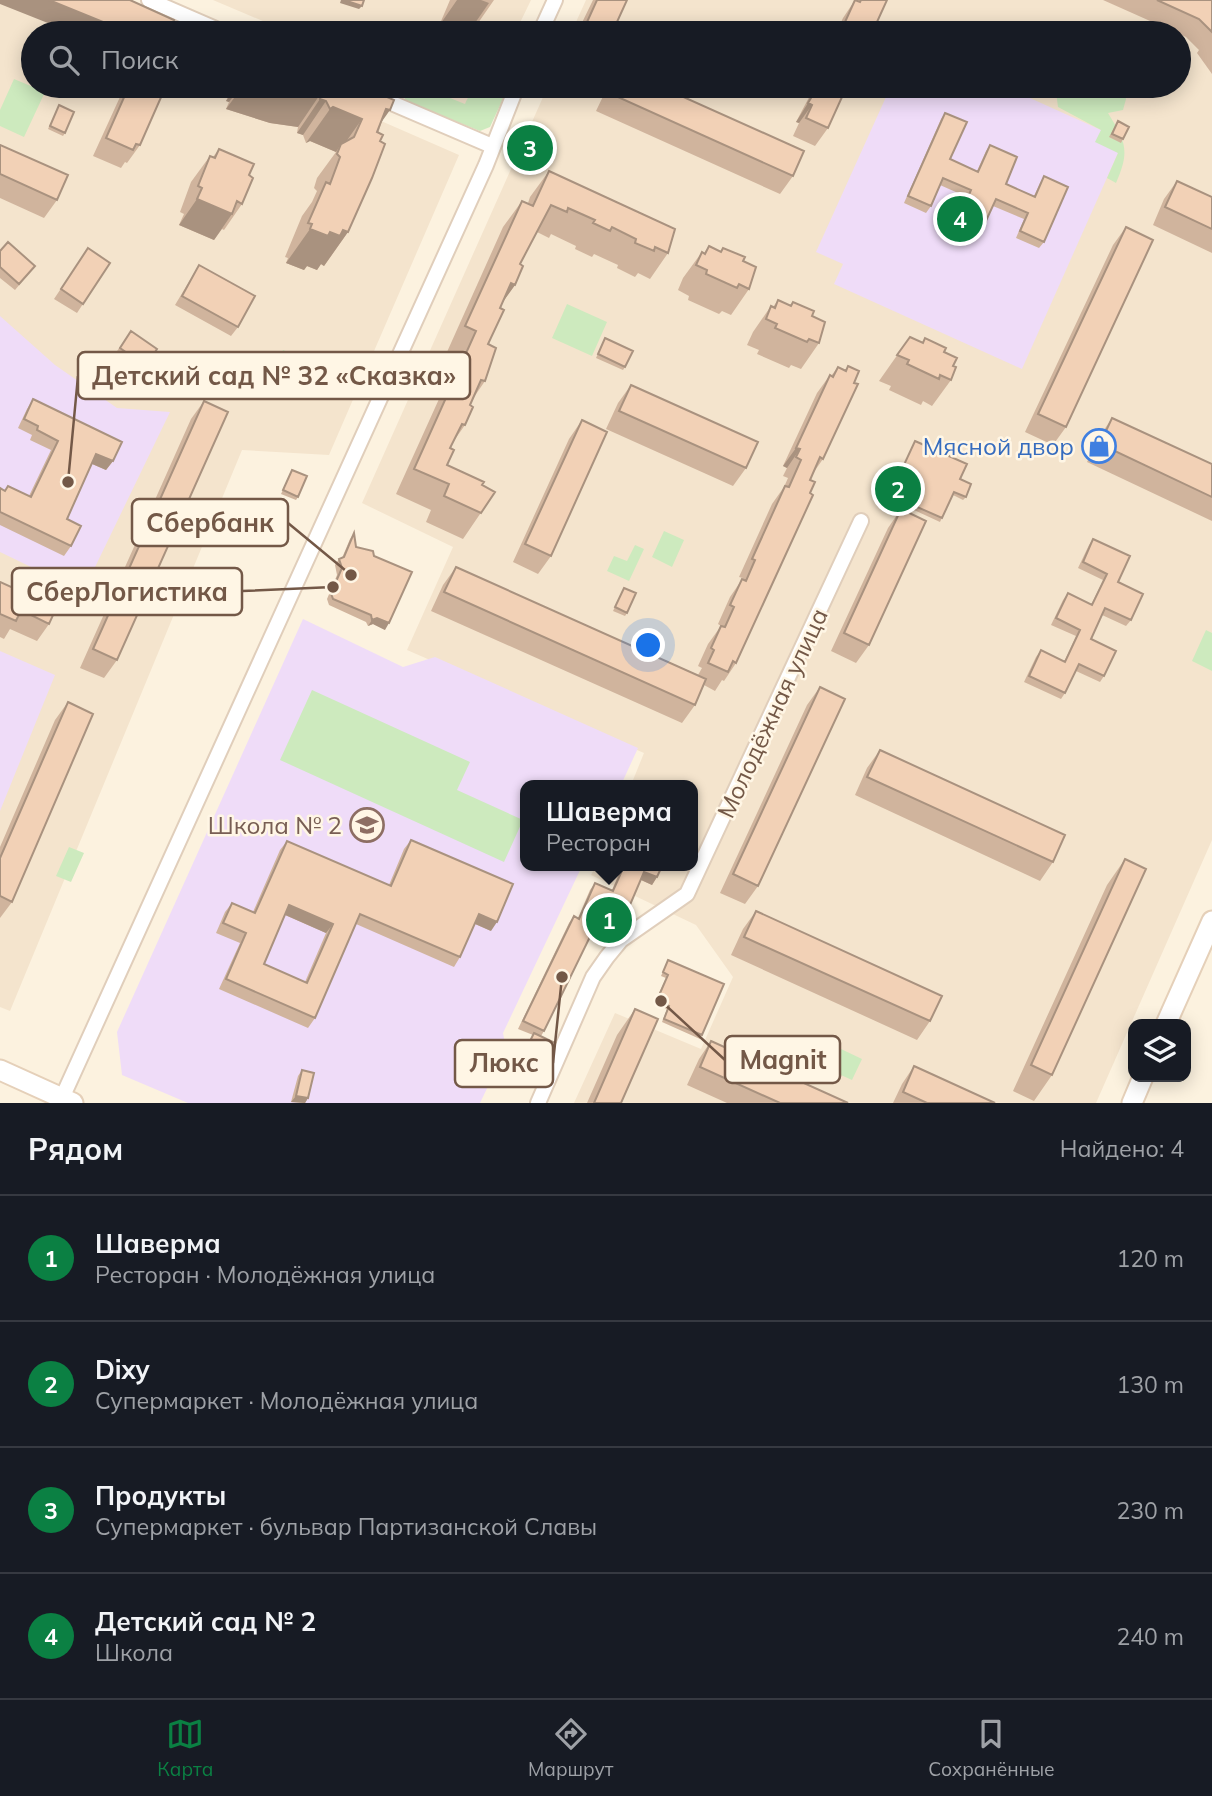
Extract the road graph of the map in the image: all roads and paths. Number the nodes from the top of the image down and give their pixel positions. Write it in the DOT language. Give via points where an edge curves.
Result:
graph roads {
  1 [pos="149,0"];
  2 [pos="555,0"];
  3 [pos="197,21"];
  4 [pos="545,21"];
  5 [pos="380,98"];
  6 [pos="512,98"];
  7 [pos="492,146"];
  8 [pos="861,521"];
  9 [pos="698,870"];
  10 [pos="698,871"];
  11 [pos="1212,921"];
  12 [pos="1168,1019"];
  13 [pos="0,1070"];
  14 [pos="1141,1082"];
  15 [pos="68,1100"];
  16 [pos="538,1103"];
  17 [pos="1132,1103"];
  1 -- 3 [label="street"];
  2 -- 4 [label="street"];
  5 -- 7 [label="street"];
  6 -- 7 [label="street"];
  7 -- 15 [label="street"];
  8 -- 9 [label="street, Молодёжная улица"];
  10 -- 16 [label="street, Молодёжная улица" via="687,894 621,940 593,977"];
  11 -- 12 [label="street"];
  13 -- 15 [label="street"];
  14 -- 17 [label="street"];
}
